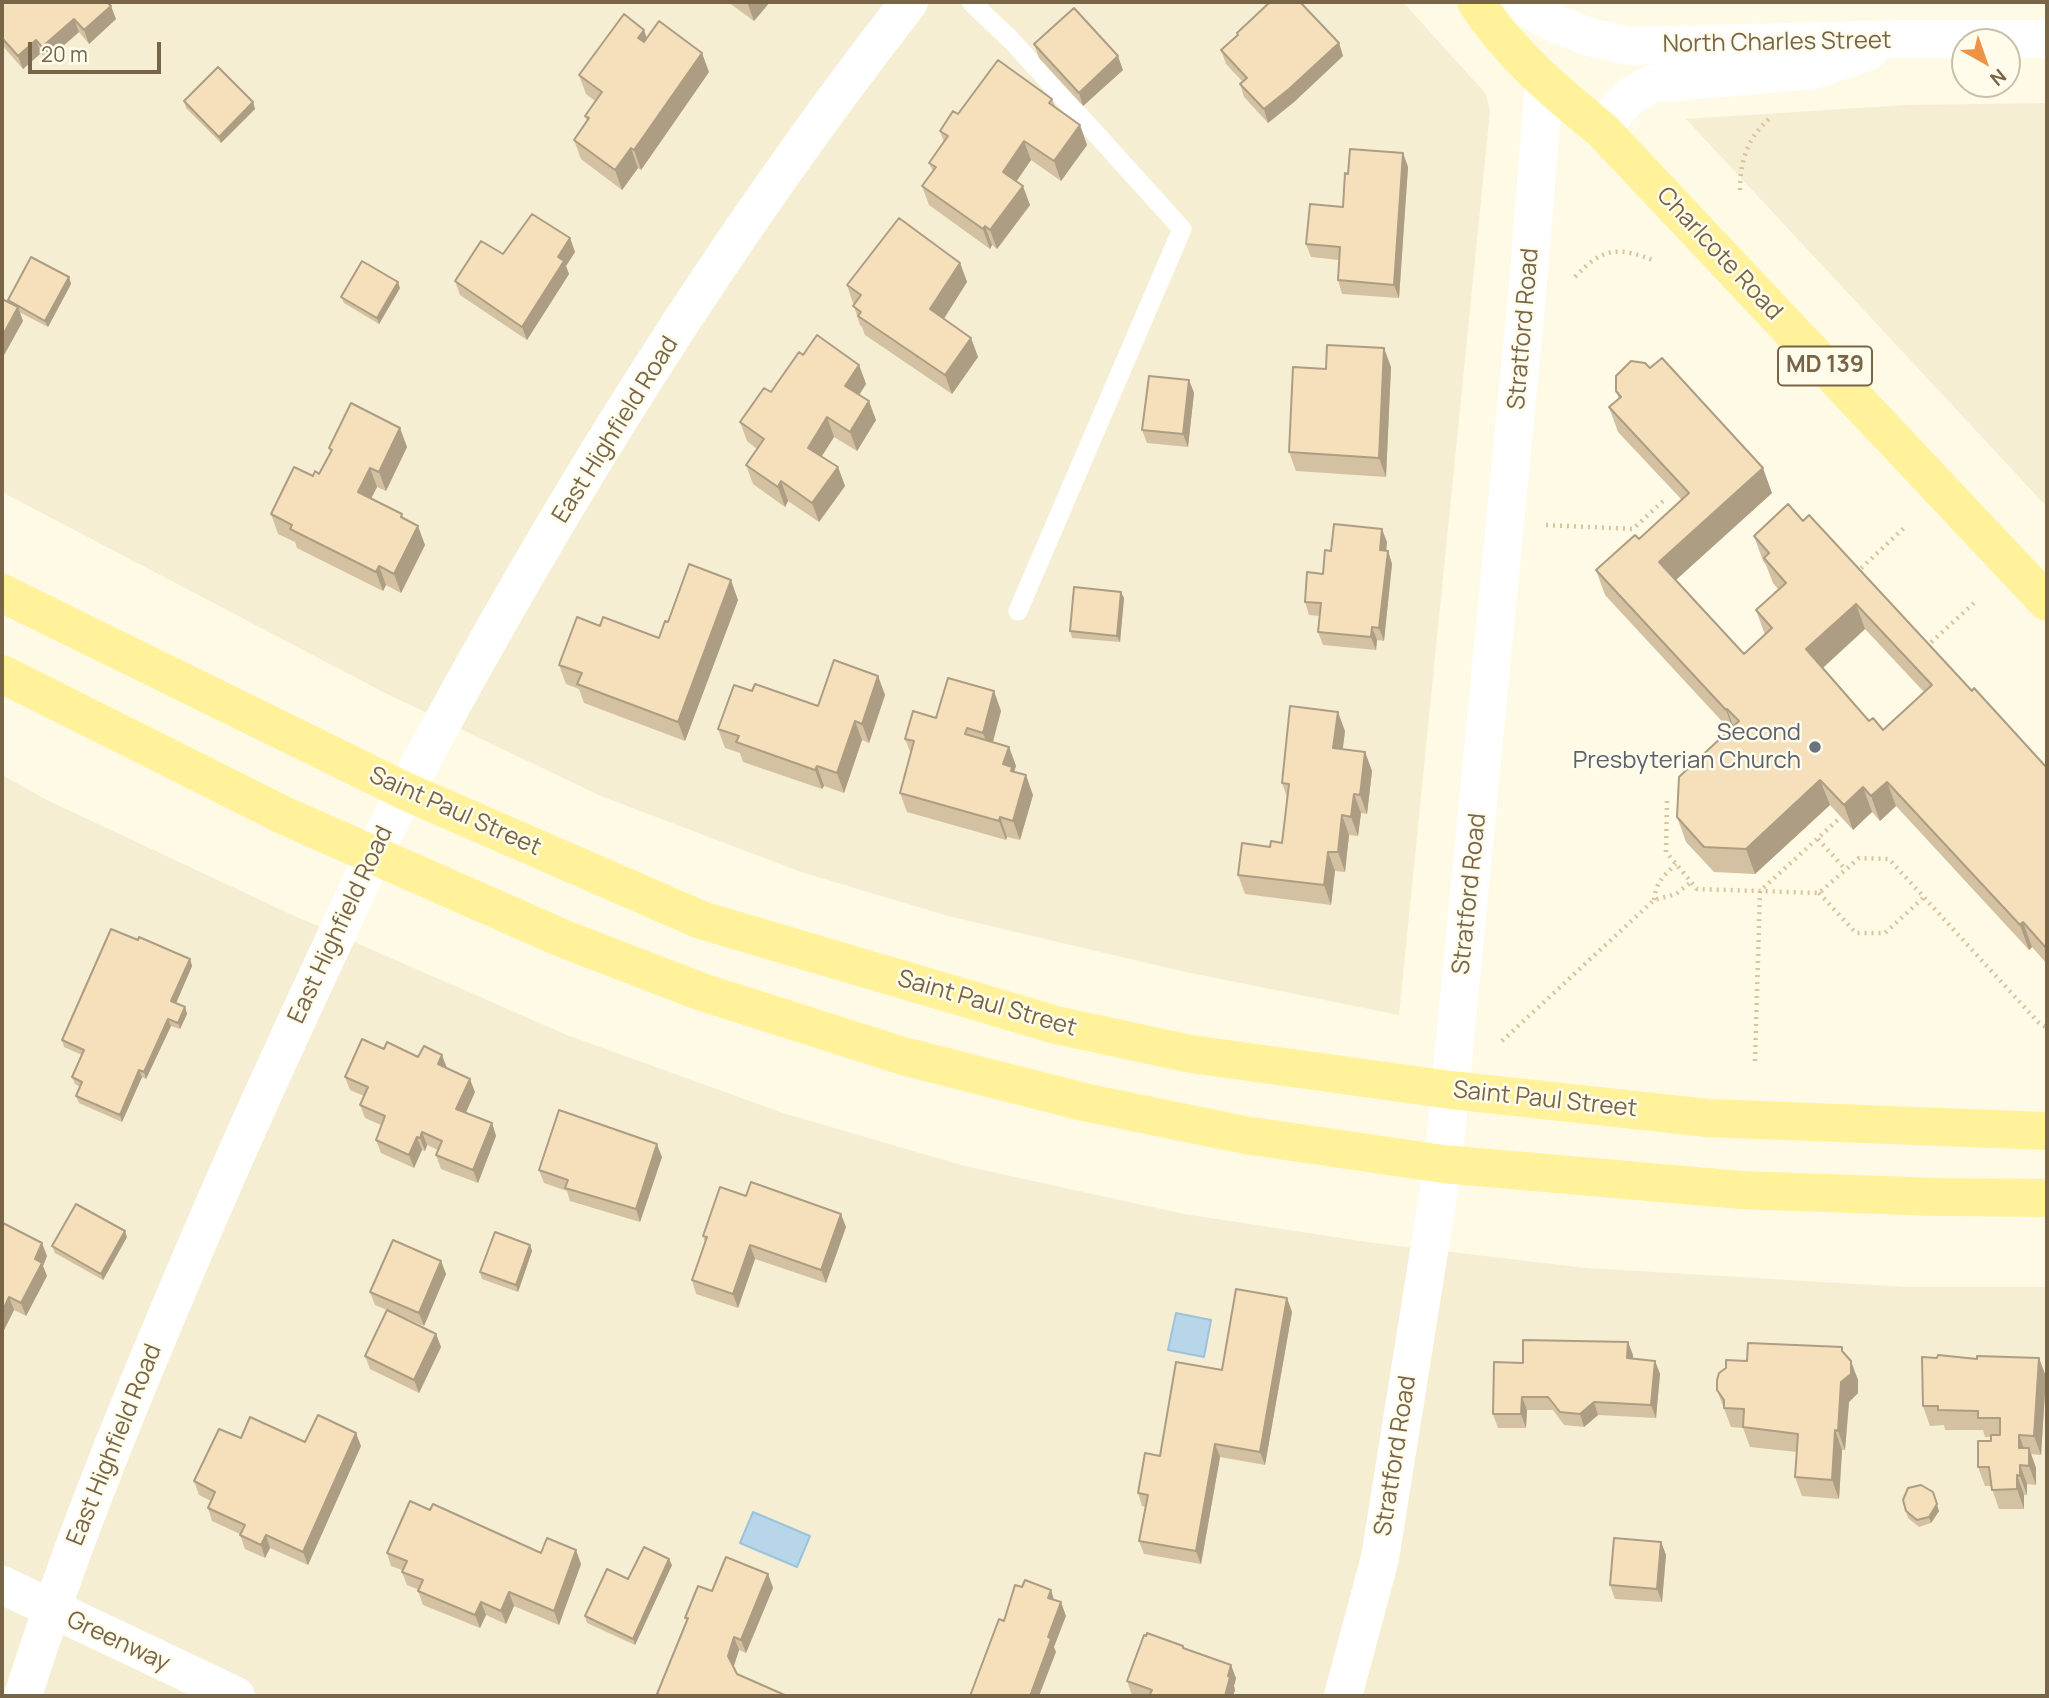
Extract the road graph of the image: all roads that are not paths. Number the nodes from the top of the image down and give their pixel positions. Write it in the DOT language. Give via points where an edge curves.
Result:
graph roads {
  1 [pos="909,2"];
  2 [pos="971,2"];
  3 [pos="1476,2"];
  4 [pos="1516,2"];
  5 [pos="2047,39"];
  6 [pos="1903,40"];
  7 [pos="1544,83"];
  8 [pos="1602,130"];
  9 [pos="2,593"];
  10 [pos="2047,602"];
  11 [pos="1018,611"];
  12 [pos="2,674"];
  13 [pos="405,792"];
  14 [pos="373,856"];
  15 [pos="1451,1090"];
  16 [pos="2047,1131"];
  17 [pos="1443,1164"];
  18 [pos="2047,1198"];
  19 [pos="2,1586"];
  20 [pos="50,1610"];
  21 [pos="23,1696"];
  22 [pos="236,1696"];
  23 [pos="1343,1696"];
  1 -- 13 [label="street, East Highfield Road" via="802,145 632,400"];
  2 -- 11 [label="lane" via="1182,229"];
  3 -- 7 [label="main road, Charlcote Road / MD 139"];
  4 -- 6 [label="street, North Charles Street" via="1589,37 1629,46"];
  5 -- 6 [label="street, North Charles Street"];
  6 -- 8 [label="street" via="1814,70 1653,84 1631,94"];
  7 -- 8 [label="main road, Charlcote Road / MD 139"];
  7 -- 15 [label="street, Stratford Road"];
  8 -- 10 [label="main road, Charlcote Road / MD 139"];
  9 -- 13 [label="main road, Saint Paul Street"];
  12 -- 14 [label="main road"];
  13 -- 14 [label="street, East Highfield Road"];
  13 -- 15 [label="main road, Saint Paul Street" via="701,920 1056,1025 1191,1054"];
  14 -- 17 [label="main road" via="564,939 702,992 903,1056 1088,1103 1245,1135"];
  14 -- 20 [label="street, East Highfield Road" via="170,1306"];
  15 -- 16 [label="main road, Saint Paul Street" via="1708,1118"];
  15 -- 17 [label="street, Stratford Road"];
  17 -- 18 [label="main road" via="1741,1190"];
  17 -- 23 [label="street, Stratford Road" via="1380,1558"];
  19 -- 20 [label="street, Greenway"];
  20 -- 21 [label="street, East Highfield Road"];
  20 -- 22 [label="street, Greenway"];
}
